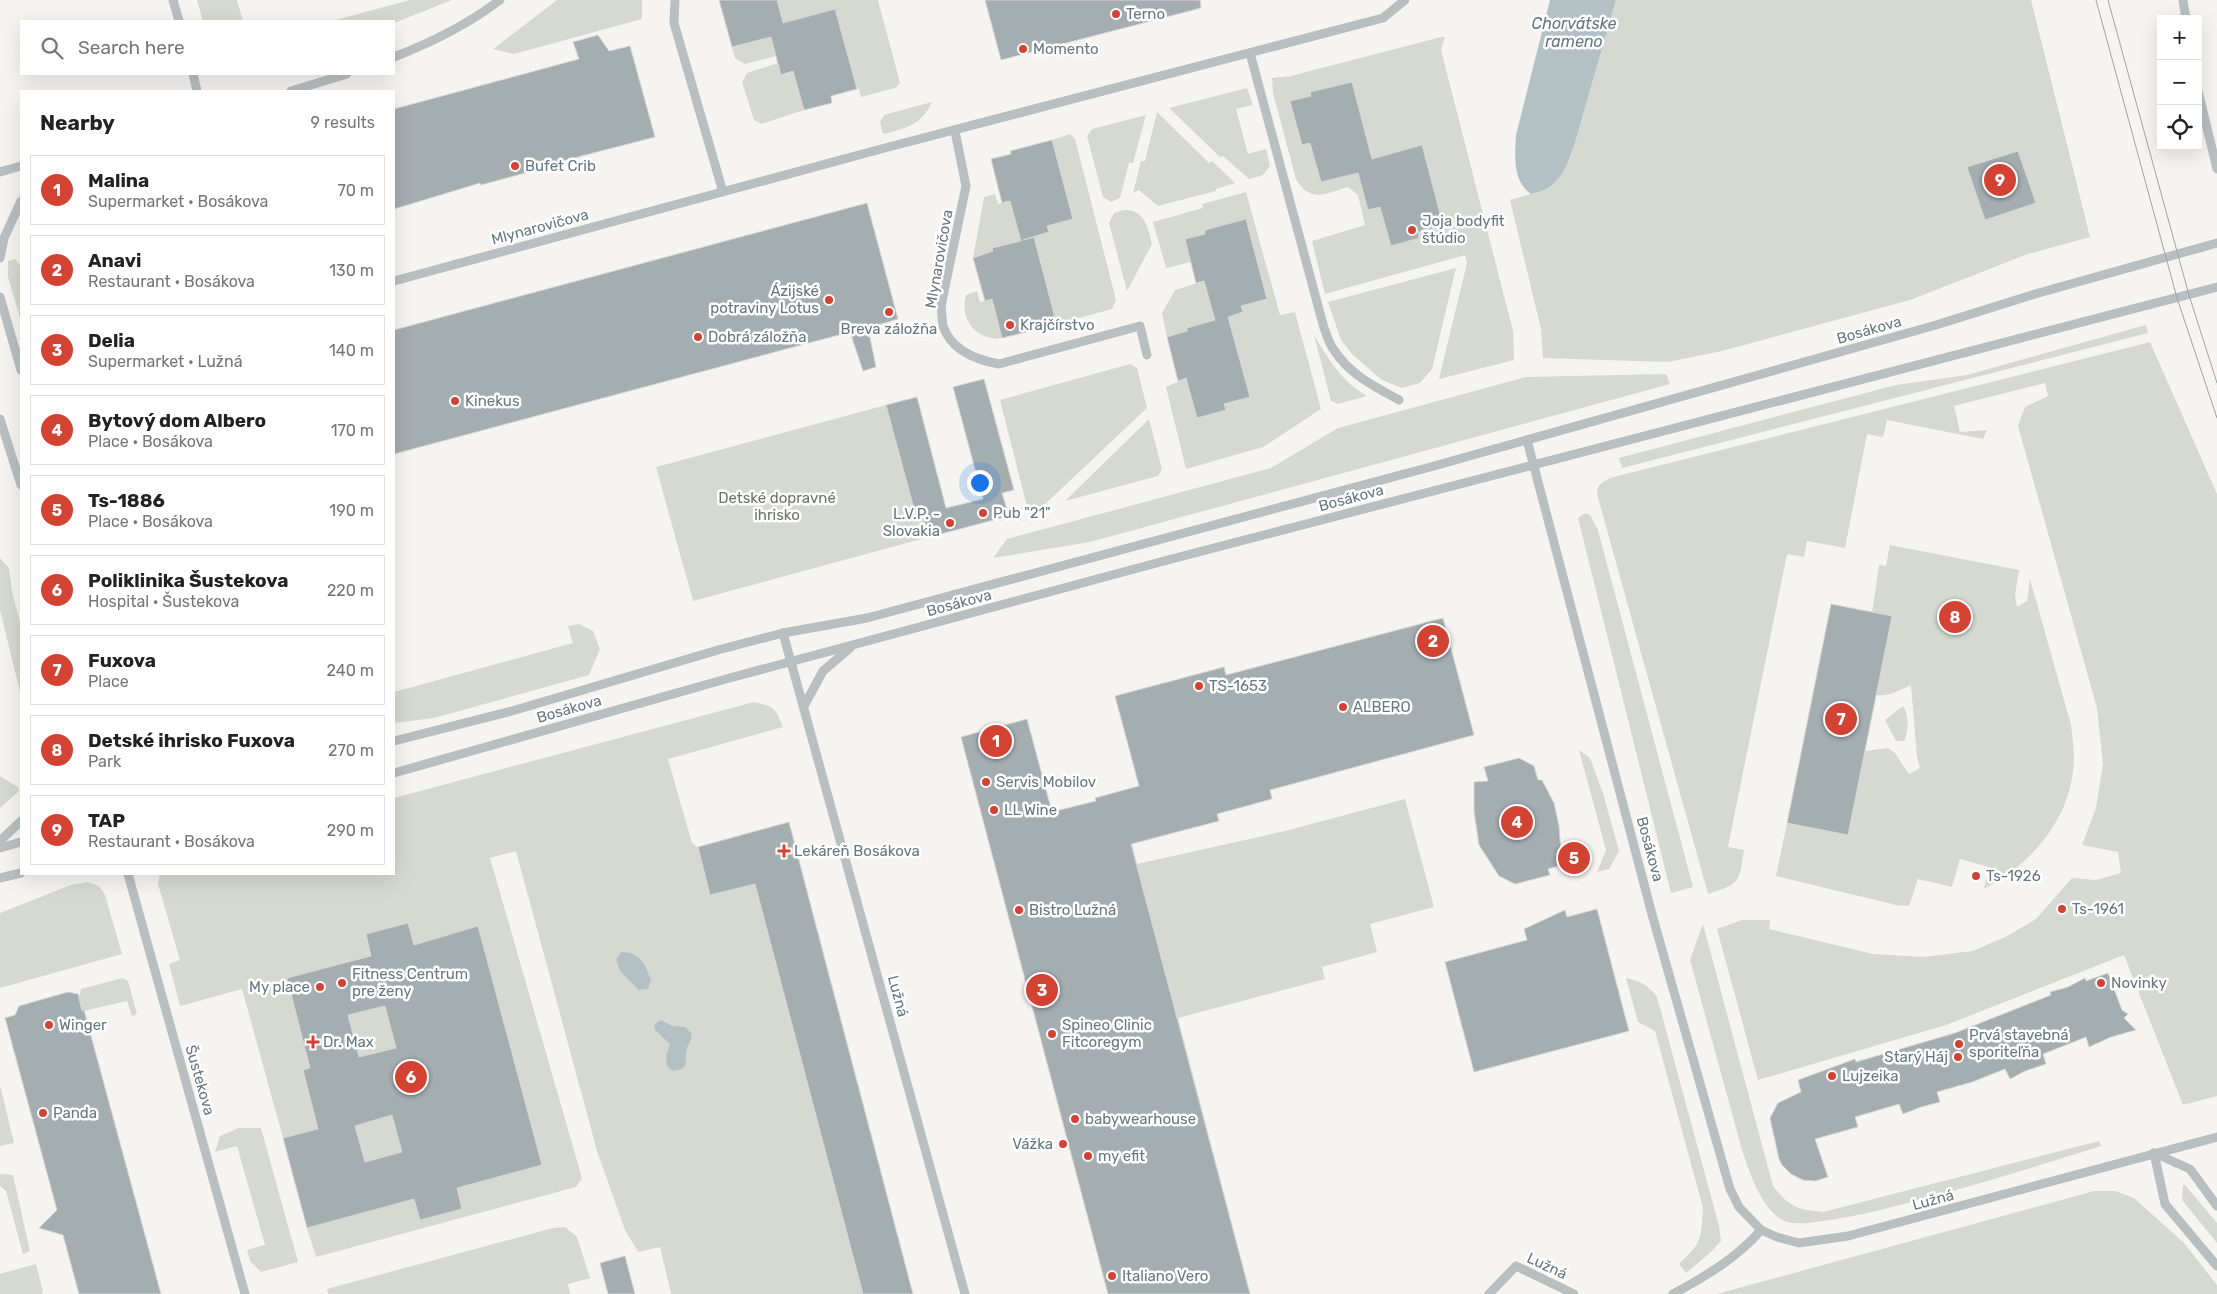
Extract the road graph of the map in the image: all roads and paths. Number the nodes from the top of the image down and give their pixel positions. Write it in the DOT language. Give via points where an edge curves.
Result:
graph roads {
  1 [pos="174,0"];
  2 [pos="500,0"];
  3 [pos="674,0"];
  4 [pos="1405,0"];
  5 [pos="2183,0"];
  6 [pos="2185,15"];
  7 [pos="179,20"];
  8 [pos="1250,53"];
  9 [pos="395,57"];
  10 [pos="193,75"];
  11 [pos="344,75"];
  12 [pos="197,90"];
  13 [pos="294,90"];
  14 [pos="2201,105"];
  15 [pos="955,130"];
  16 [pos="20,166"];
  17 [pos="2217,169"];
  18 [pos="0,172"];
  19 [pos="723,192"];
  20 [pos="20,203"];
  21 [pos="2217,243"];
  22 [pos="0,258"];
  23 [pos="395,281"];
  24 [pos="2217,287"];
  25 [pos="0,297"];
  26 [pos="1147,355"];
  27 [pos="20,367"];
  28 [pos="1399,400"];
  29 [pos="0,419"];
  30 [pos="1527,440"];
  31 [pos="1534,466"];
  32 [pos="20,482"];
  33 [pos="783,634"];
  34 [pos="851,646"];
  35 [pos="792,663"];
  36 [pos="804,706"];
  37 [pos="395,741"];
  38 [pos="395,773"];
  39 [pos="20,822"];
  40 [pos="0,841"];
  41 [pos="20,842"];
  42 [pos="0,848"];
  43 [pos="20,873"];
  44 [pos="128,875"];
  45 [pos="0,878"];
  46 [pos="2217,1137"];
  47 [pos="2154,1153"];
  48 [pos="2217,1206"];
  49 [pos="1761,1230"];
  50 [pos="2217,1266"];
  51 [pos="245,1294"];
  52 [pos="965,1294"];
  53 [pos="1489,1294"];
  54 [pos="1574,1294"];
  55 [pos="1673,1294"];
  1 -- 7 [label="street"];
  2 -- 9 [label="street" via="448,34"];
  3 -- 19 [label="street" via="674,24"];
  4 -- 8 [label="street, Mlynarovičova" via="1383,18"];
  5 -- 6 [label="street"];
  8 -- 15 [label="street, Mlynarovičova"];
  8 -- 28 [label="street" via="1324,328 1333,350 1370,385"];
  10 -- 12 [label="street"];
  11 -- 13 [label="street"];
  14 -- 17 [label="street"];
  15 -- 19 [label="street, Mlynarovičova"];
  15 -- 26 [label="street, Mlynarovičova" via="966,186 941,306 944,327 951,340 979,360 999,364 1140,326"];
  16 -- 18 [label="street"];
  19 -- 23 [label="street, Mlynarovičova"];
  20 -- 22 [label="street" via="4,238"];
  21 -- 30 [label="street, Bosákova"];
  24 -- 31 [label="street, Bosákova"];
  25 -- 27 [label="street"];
  29 -- 32 [label="street"];
  30 -- 31 [label="street, Bosákova"];
  30 -- 33 [label="street, Bosákova" via="867,618"];
  31 -- 34 [label="street, Bosákova"];
  31 -- 49 [label="street, Bosákova" via="1722,1165 1739,1206"];
  33 -- 35 [label="street, Lužná"];
  33 -- 37 [label="street, Bosákova"];
  34 -- 35 [label="street, Bosákova"];
  34 -- 36 [label="street" via="823,671"];
  35 -- 36 [label="street, Lužná"];
  35 -- 38 [label="street, Bosákova"];
  36 -- 52 [label="street, Lužná"];
  39 -- 40 [label="street"];
  41 -- 42 [label="street"];
  43 -- 45 [label="street"];
  44 -- 51 [label="street, Šustekova"];
  46 -- 47 [label="street, Lužná"];
  47 -- 48 [label="street" via="2190,1170"];
  47 -- 49 [label="street, Lužná" via="1848,1236 1799,1242"];
  47 -- 50 [label="street" via="2165,1204"];
  49 -- 55 [label="street" via="1746,1248"];
  53 -- 54 [label="street, Lužná" via="1516,1266"];
}
